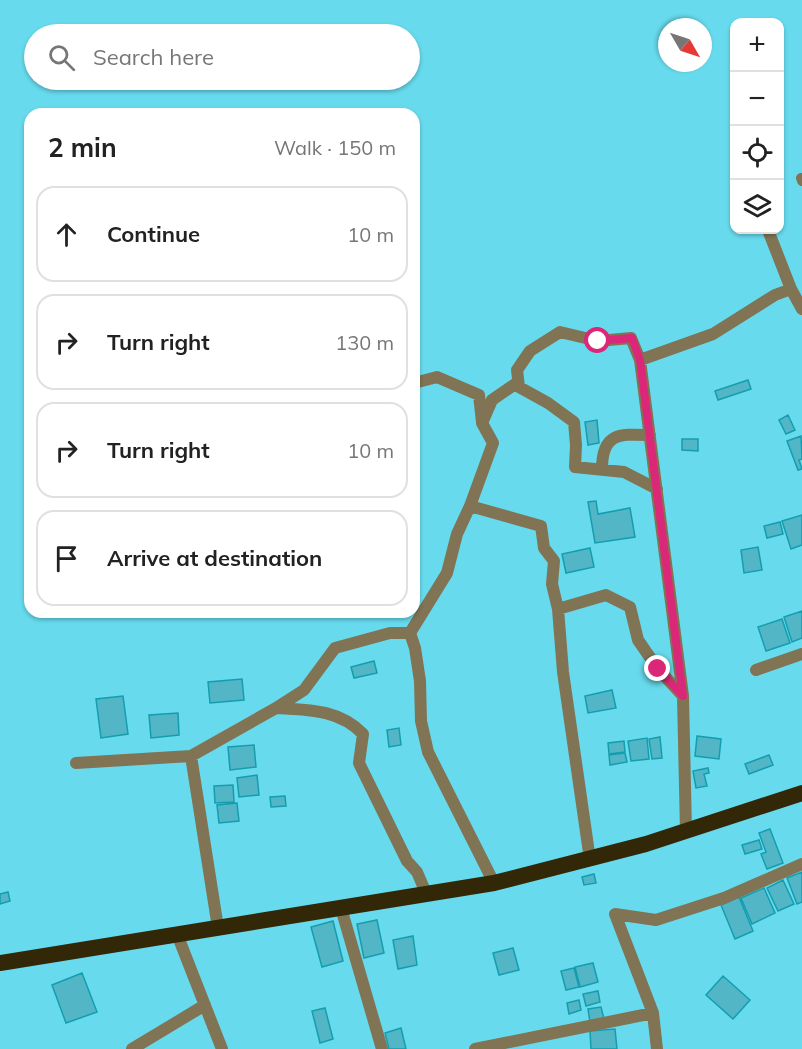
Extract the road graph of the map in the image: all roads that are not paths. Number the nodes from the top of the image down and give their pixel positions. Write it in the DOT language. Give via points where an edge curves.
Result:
graph roads {
  1 [pos="770,234"];
  2 [pos="792,289"];
  3 [pos="802,309"];
  4 [pos="640,360"];
  5 [pos="420,373"];
  6 [pos="437,377"];
  7 [pos="420,381"];
  8 [pos="518,382"];
  9 [pos="482,423"];
  10 [pos="650,435"];
  11 [pos="602,469"];
  12 [pos="657,489"];
  13 [pos="470,506"];
  14 [pos="558,609"];
  15 [pos="420,617"];
  16 [pos="419,618"];
  17 [pos="410,633"];
  18 [pos="802,654"];
  19 [pos="756,670"];
  20 [pos="683,696"];
  21 [pos="276,708"];
  22 [pos="191,756"];
  23 [pos="76,763"];
  24 [pos="802,794"];
  25 [pos="686,832"];
  26 [pos="590,860"];
  27 [pos="802,864"];
  28 [pos="494,883"];
  29 [pos="426,892"];
  30 [pos="341,908"];
  31 [pos="218,928"];
  32 [pos="177,934"];
  33 [pos="0,963"];
  34 [pos="205,1005"];
  35 [pos="653,1013"];
  36 [pos="132,1049"];
  37 [pos="222,1049"];
  38 [pos="382,1049"];
  39 [pos="475,1049"];
  40 [pos="657,1049"];
  1 -- 2 [label="street"];
  2 -- 3 [label="street"];
  2 -- 4 [label="street" via="775,295 713,334"];
  4 -- 8 [label="street" via="632,338 598,341 560,332 530,351 517,370"];
  4 -- 10 [label="street"];
  5 -- 6 [label="street"];
  6 -- 7 [label="street"];
  6 -- 9 [label="street" via="479,395"];
  8 -- 9 [label="street" via="492,400"];
  8 -- 11 [label="street" via="519,387 574,422 575,467"];
  9 -- 13 [label="street" via="493,443"];
  10 -- 11 [label="street" via="621,434 605,446"];
  10 -- 12 [label="street"];
  11 -- 12 [label="street" via="624,472"];
  12 -- 20 [label="street"];
  13 -- 14 [label="street" via="541,526 544,548 554,561 552,584"];
  13 -- 15 [label="street" via="447,573"];
  14 -- 20 [label="street" via="606,595 630,607 638,640"];
  14 -- 26 [label="street" via="562,672"];
  16 -- 17 [label="street"];
  17 -- 21 [label="street" via="390,633 335,648 304,690"];
  17 -- 28 [label="street" via="428,752"];
  18 -- 19 [label="street"];
  20 -- 25 [label="street"];
  21 -- 22 [label="street"];
  21 -- 29 [label="street" via="317,710 351,722 363,734 359,763"];
  22 -- 23 [label="street"];
  22 -- 31 [label="street"];
  24 -- 25 [label="highway"];
  25 -- 26 [label="highway"];
  26 -- 28 [label="highway"];
  27 -- 35 [label="street" via="724,898 656,921 615,914"];
  28 -- 29 [label="highway"];
  29 -- 30 [label="highway"];
  30 -- 31 [label="highway"];
  30 -- 38 [label="street"];
  31 -- 32 [label="highway"];
  32 -- 33 [label="highway"];
  32 -- 34 [label="street"];
  34 -- 36 [label="street"];
  34 -- 37 [label="street"];
  35 -- 39 [label="street"];
  35 -- 40 [label="street"];
}
